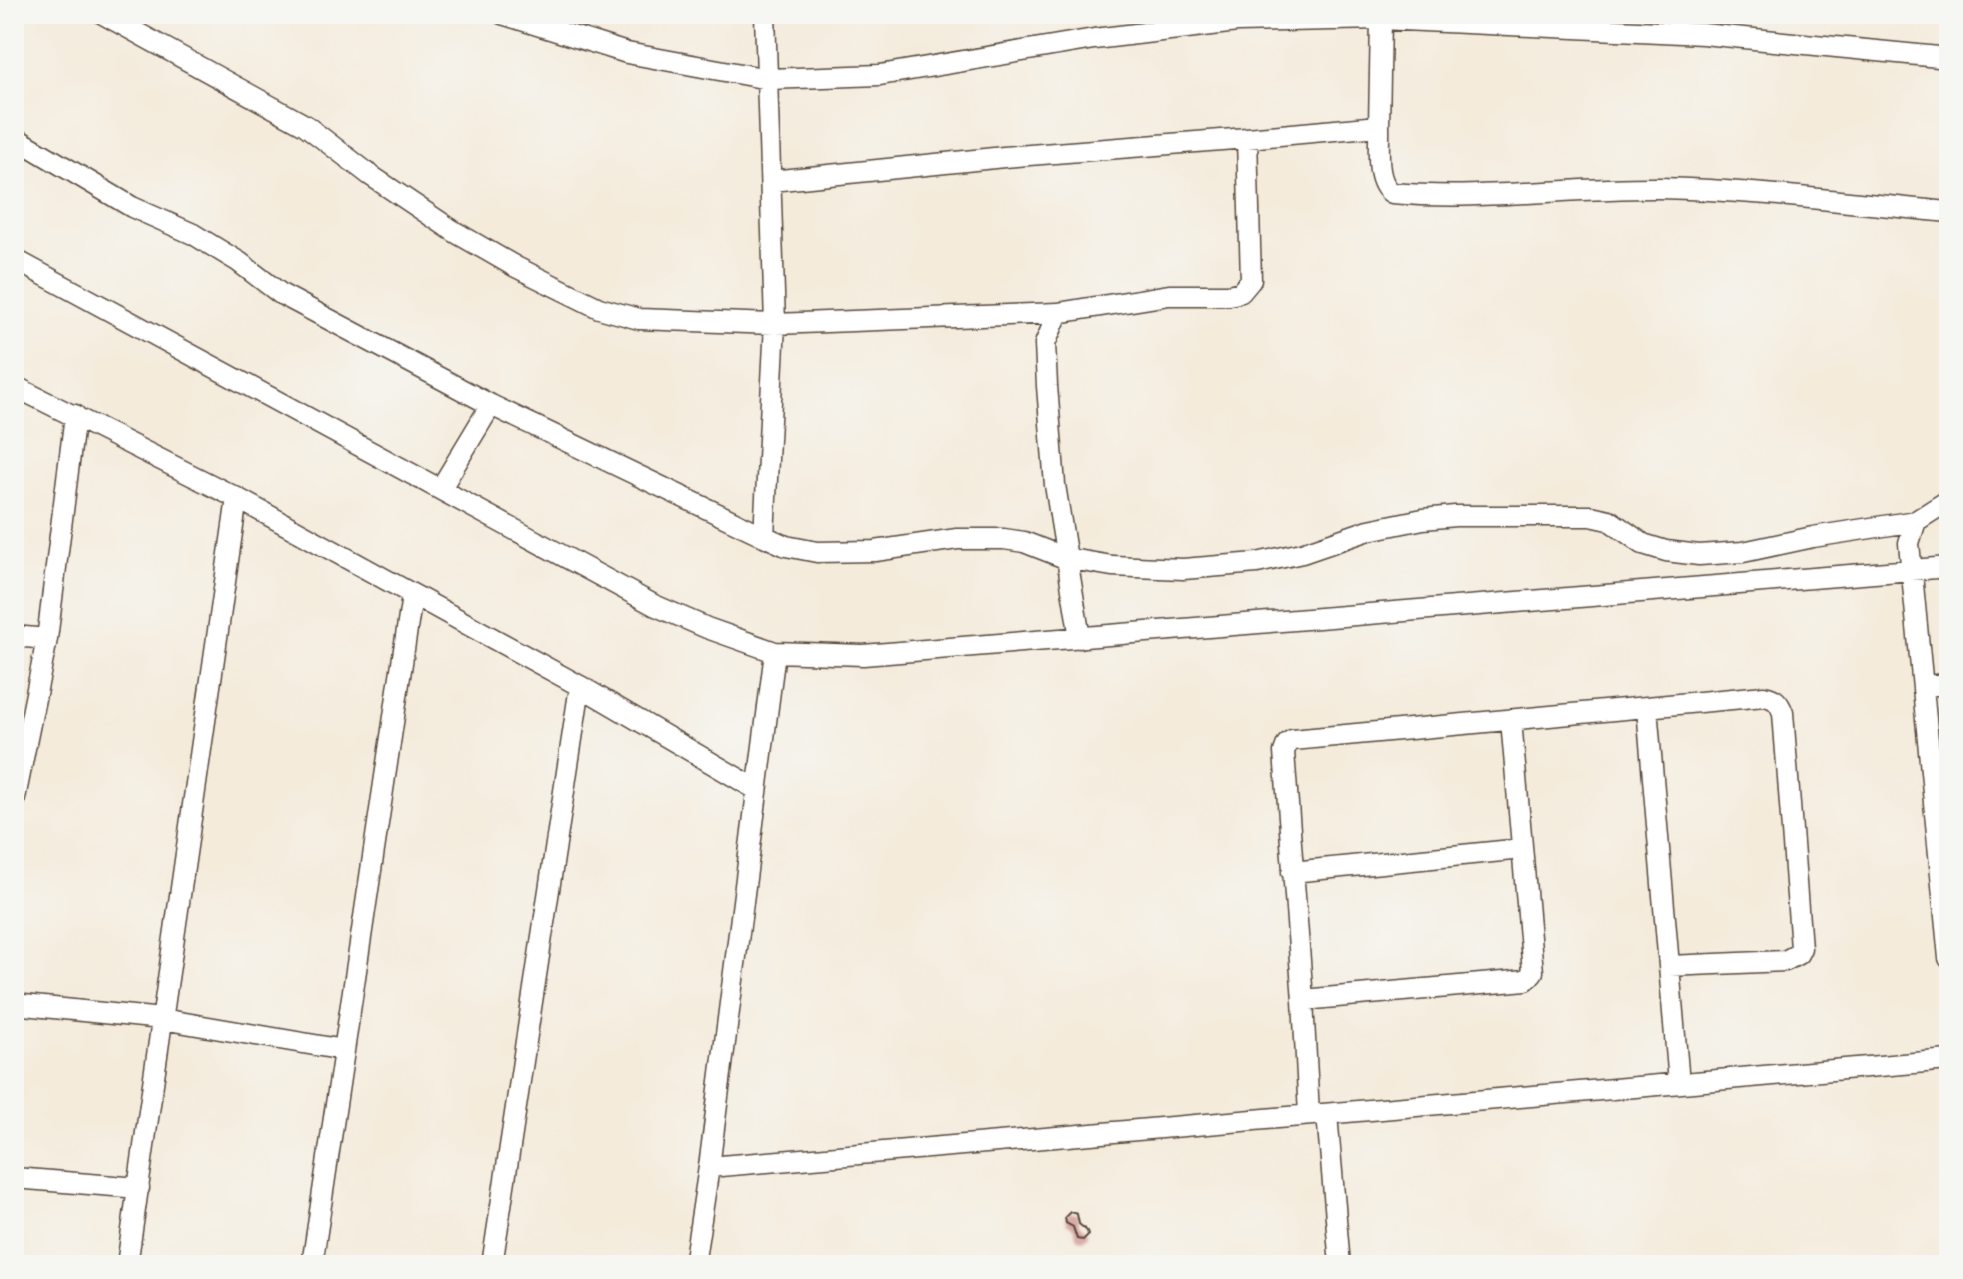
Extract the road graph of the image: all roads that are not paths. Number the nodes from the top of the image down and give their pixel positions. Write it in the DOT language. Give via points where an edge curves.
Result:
graph roads {
  1 [pos="103,14"];
  2 [pos="502,14"];
  3 [pos="765,14"];
  4 [pos="1381,19"];
  5 [pos="1949,58"];
  6 [pos="768,79"];
  7 [pos="1379,126"];
  8 [pos="14,137"];
  9 [pos="1247,138"];
  10 [pos="771,181"];
  11 [pos="1949,212"];
  12 [pos="14,259"];
  13 [pos="1058,313"];
  14 [pos="775,324"];
  15 [pos="14,386"];
  16 [pos="491,405"];
  17 [pos="75,415"];
  18 [pos="441,488"];
  19 [pos="237,498"];
  20 [pos="1949,500"];
  21 [pos="1916,521"];
  22 [pos="764,536"];
  23 [pos="1065,558"];
  24 [pos="1949,567"];
  25 [pos="1913,571"];
  26 [pos="412,596"];
  27 [pos="14,636"];
  28 [pos="1080,638"];
  29 [pos="47,639"];
  30 [pos="775,652"];
  31 [pos="1949,684"];
  32 [pos="580,686"];
  33 [pos="1923,686"];
  34 [pos="1647,708"];
  35 [pos="1511,720"];
  36 [pos="756,789"];
  37 [pos="14,803"];
  38 [pos="1522,849"];
  39 [pos="1292,872"];
  40 [pos="1949,949"];
  41 [pos="1669,966"];
  42 [pos="1303,1000"];
  43 [pos="14,1004"];
  44 [pos="162,1019"];
  45 [pos="344,1050"];
  46 [pos="1949,1060"];
  47 [pos="1679,1083"];
  48 [pos="1318,1114"];
  49 [pos="709,1167"];
  50 [pos="14,1178"];
  51 [pos="139,1188"];
  52 [pos="127,1265"];
  53 [pos="312,1265"];
  54 [pos="492,1265"];
  55 [pos="694,1265"];
  56 [pos="1340,1265"];
  1 -- 14 [label="street" via="305,125 455,232 590,304 639,319"];
  2 -- 6 [label="street" via="627,53"];
  3 -- 6 [label="street"];
  4 -- 5 [label="street" via="1703,34"];
  4 -- 6 [label="street" via="1237,22 1094,39 880,75"];
  4 -- 7 [label="street"];
  6 -- 10 [label="street"];
  7 -- 9 [label="street"];
  7 -- 11 [label="street" via="1382,180 1392,193 1657,188"];
  8 -- 16 [label="street" via="132,207 193,234 281,294"];
  9 -- 10 [label="street"];
  9 -- 13 [label="street" via="1248,287 1229,295 1169,295"];
  10 -- 14 [label="street"];
  12 -- 18 [label="street"];
  13 -- 14 [label="street"];
  13 -- 23 [label="street" via="1045,344"];
  14 -- 22 [label="street"];
  15 -- 17 [label="street"];
  16 -- 18 [label="street"];
  16 -- 22 [label="street"];
  17 -- 19 [label="street"];
  17 -- 29 [label="street"];
  18 -- 30 [label="street" via="654,605"];
  19 -- 26 [label="street"];
  19 -- 44 [label="street"];
  20 -- 21 [label="street"];
  21 -- 23 [label="street" via="1699,555 1643,544 1609,520 1591,516 1455,516 1369,530 1257,563 1183,569"];
  21 -- 25 [label="street" via="1909,543"];
  22 -- 23 [label="street" via="817,552 1004,539"];
  23 -- 28 [label="street"];
  24 -- 25 [label="street"];
  25 -- 28 [label="street"];
  25 -- 33 [label="street"];
  26 -- 32 [label="street"];
  26 -- 45 [label="street"];
  27 -- 29 [label="street"];
  28 -- 30 [label="street" via="863,655"];
  29 -- 37 [label="street"];
  30 -- 36 [label="street"];
  31 -- 33 [label="street"];
  32 -- 36 [label="street"];
  32 -- 54 [label="street"];
  33 -- 40 [label="street"];
  34 -- 35 [label="street"];
  34 -- 41 [label="street"];
  34 -- 41 [label="street" via="1764,696 1777,700 1783,713 1798,954 1785,961"];
  35 -- 38 [label="street"];
  35 -- 39 [label="street" via="1292,740 1284,752"];
  36 -- 49 [label="street"];
  38 -- 39 [label="street"];
  38 -- 42 [label="street" via="1533,972 1526,980"];
  39 -- 42 [label="street"];
  41 -- 47 [label="street"];
  42 -- 48 [label="street"];
  43 -- 44 [label="street"];
  44 -- 45 [label="street"];
  44 -- 51 [label="street"];
  45 -- 53 [label="street"];
  46 -- 47 [label="street"];
  47 -- 48 [label="street"];
  48 -- 49 [label="street"];
  48 -- 56 [label="street"];
  49 -- 55 [label="street"];
  50 -- 51 [label="street"];
  51 -- 52 [label="street"];
}
